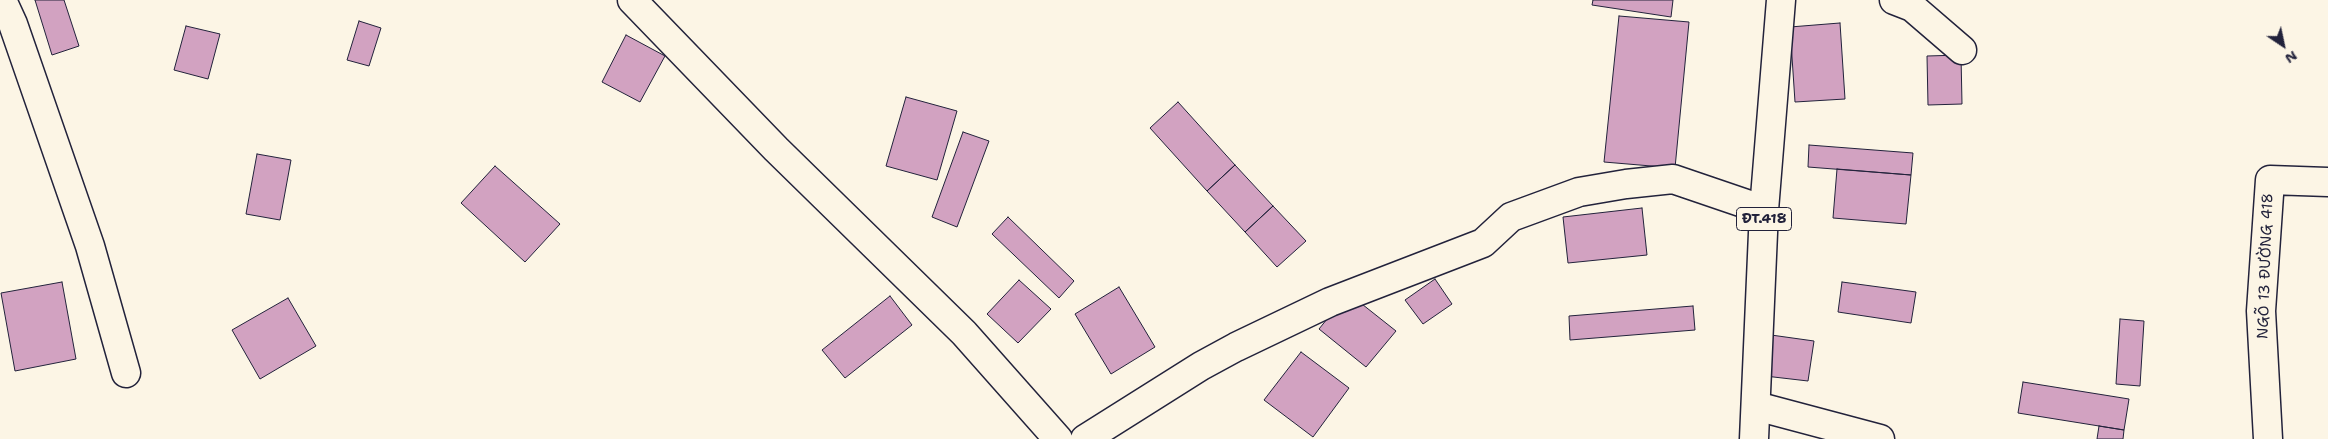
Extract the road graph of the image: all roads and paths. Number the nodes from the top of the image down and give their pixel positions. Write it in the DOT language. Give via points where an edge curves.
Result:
graph roads {
  1 [pos="2,0"];
  2 [pos="632,0"];
  3 [pos="1781,0"];
  4 [pos="1894,0"];
  5 [pos="1962,50"];
  6 [pos="2328,182"];
  7 [pos="1764,210"];
  8 [pos="126,374"];
  9 [pos="1756,406"];
  10 [pos="1058,439"];
  11 [pos="1085,439"];
  12 [pos="1754,439"];
  13 [pos="1880,439"];
  14 [pos="2268,439"];
  15 [pos="2273,439"];
  1 -- 8 [label="street" via="90,246"];
  2 -- 10 [label="street" via="776,149 964,333"];
  3 -- 7 [label="street, ĐT.418"];
  4 -- 5 [label="street" via="1912,7"];
  6 -- 14 [label="street, NGÕ 13 ĐƯỜNG 418" via="2270,180 2262,311"];
  7 -- 9 [label="street, ĐT.418"];
  7 -- 11 [label="street" via="1673,179 1571,195 1511,217 1483,243 1330,302 1236,347"];
  9 -- 12 [label="street, ĐT.418"];
  9 -- 13 [label="street"];
  14 -- 15 [label="street, NGÕ 13 ĐƯỜNG 418"];
}
